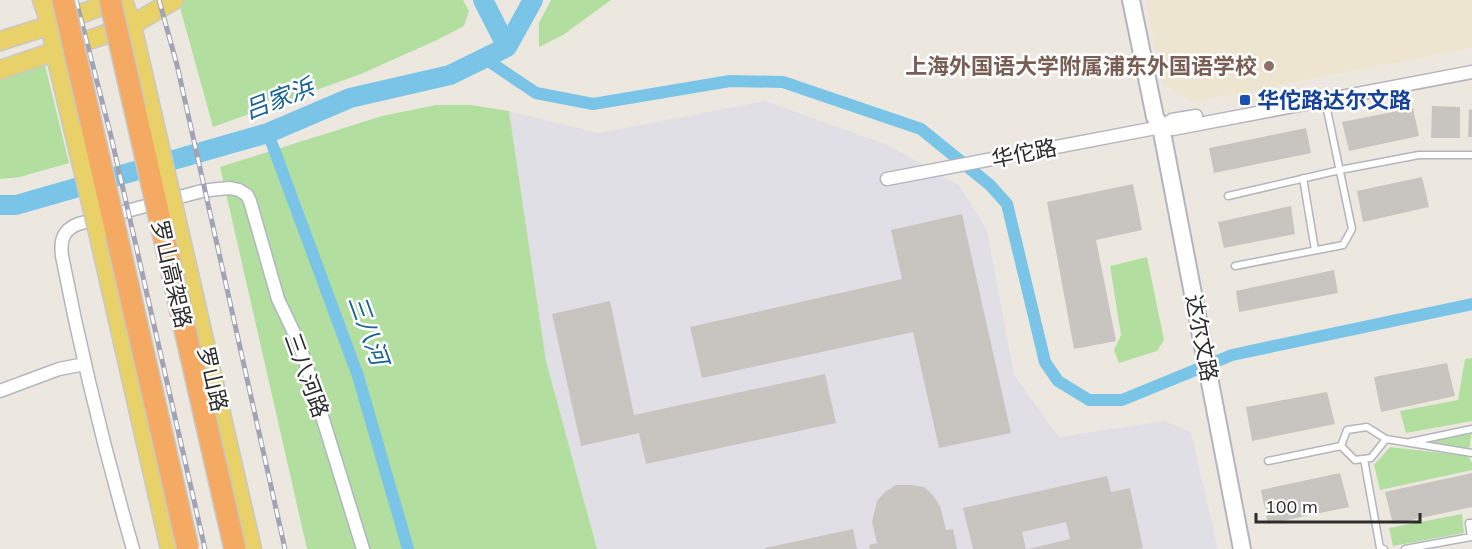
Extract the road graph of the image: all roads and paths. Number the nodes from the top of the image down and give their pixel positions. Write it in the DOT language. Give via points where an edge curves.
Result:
graph roads {
  1 [pos="42,0"];
  2 [pos="63,0"];
  3 [pos="110,0"];
  4 [pos="118,0"];
  5 [pos="123,0"];
  6 [pos="174,0"];
  7 [pos="1131,0"];
  8 [pos="1141,0"];
  9 [pos="51,25"];
  10 [pos="130,26"];
  11 [pos="0,41"];
  12 [pos="55,52"];
  13 [pos="1472,65"];
  14 [pos="0,70"];
  15 [pos="1472,72"];
  16 [pos="1325,99"];
  17 [pos="1161,127"];
  18 [pos="1472,155"];
  19 [pos="1340,170"];
  20 [pos="1303,178"];
  21 [pos="887,179"];
  22 [pos="1228,196"];
  23 [pos="1315,250"];
  24 [pos="1235,266"];
  25 [pos="85,364"];
  26 [pos="0,391"];
  27 [pos="1472,429"];
  28 [pos="1386,439"];
  29 [pos="1406,442"];
  30 [pos="1341,446"];
  31 [pos="1472,453"];
  32 [pos="1364,459"];
  33 [pos="1268,461"];
  34 [pos="1472,523"];
  35 [pos="133,549"];
  36 [pos="170,549"];
  37 [pos="188,549"];
  38 [pos="235,549"];
  39 [pos="252,549"];
  40 [pos="363,549"];
  41 [pos="1242,549"];
  42 [pos="1384,549"];
  43 [pos="1405,549"];
  1 -- 9 [label="main road"];
  2 -- 37 [label="highway, 罗山高架路, bridge"];
  3 -- 38 [label="highway, 罗山高架路, bridge"];
  4 -- 9 [label="main road"];
  5 -- 10 [label="main road, 罗山路"];
  6 -- 10 [label="main road"];
  7 -- 17 [label="street, 达尔文路" via="1152,106"];
  8 -- 17 [label="street, 达尔文路" via="1164,116"];
  9 -- 11 [label="main road"];
  9 -- 12 [label="main road"];
  10 -- 12 [label="main road"];
  10 -- 39 [label="main road, 罗山路, bridge"];
  12 -- 14 [label="main road"];
  12 -- 36 [label="main road, bridge"];
  13 -- 17 [label="street, 华佗路" via="1172,120"];
  15 -- 16 [label="street, 华佗路"];
  16 -- 17 [label="street, 华佗路" via="1173,129"];
  16 -- 19 [label="lane"];
  17 -- 21 [label="street, 华佗路"];
  17 -- 41 [label="street, 达尔文路"];
  18 -- 19 [label="lane" via="1419,155"];
  19 -- 20 [label="lane"];
  19 -- 23 [label="lane" via="1352,230 1343,245"];
  20 -- 22 [label="lane"];
  20 -- 23 [label="lane"];
  23 -- 24 [label="lane"];
  25 -- 26 [label="street" via="59,369"];
  25 -- 35 [label="street"];
  25 -- 40 [label="street, 三八河路" via="60,246 65,232 78,224 202,191 230,188 247,195 278,299 305,362"];
  27 -- 29 [label="lane"];
  28 -- 29 [label="lane"];
  28 -- 30 [label="lane" via="1367,427 1347,430"];
  28 -- 32 [label="lane" via="1371,458"];
  29 -- 31 [label="lane"];
  30 -- 32 [label="lane" via="1355,460"];
  30 -- 33 [label="lane"];
  32 -- 42 [label="lane" via="1380,548"];
  34 -- 43 [label="lane" via="1471,537"];
}
